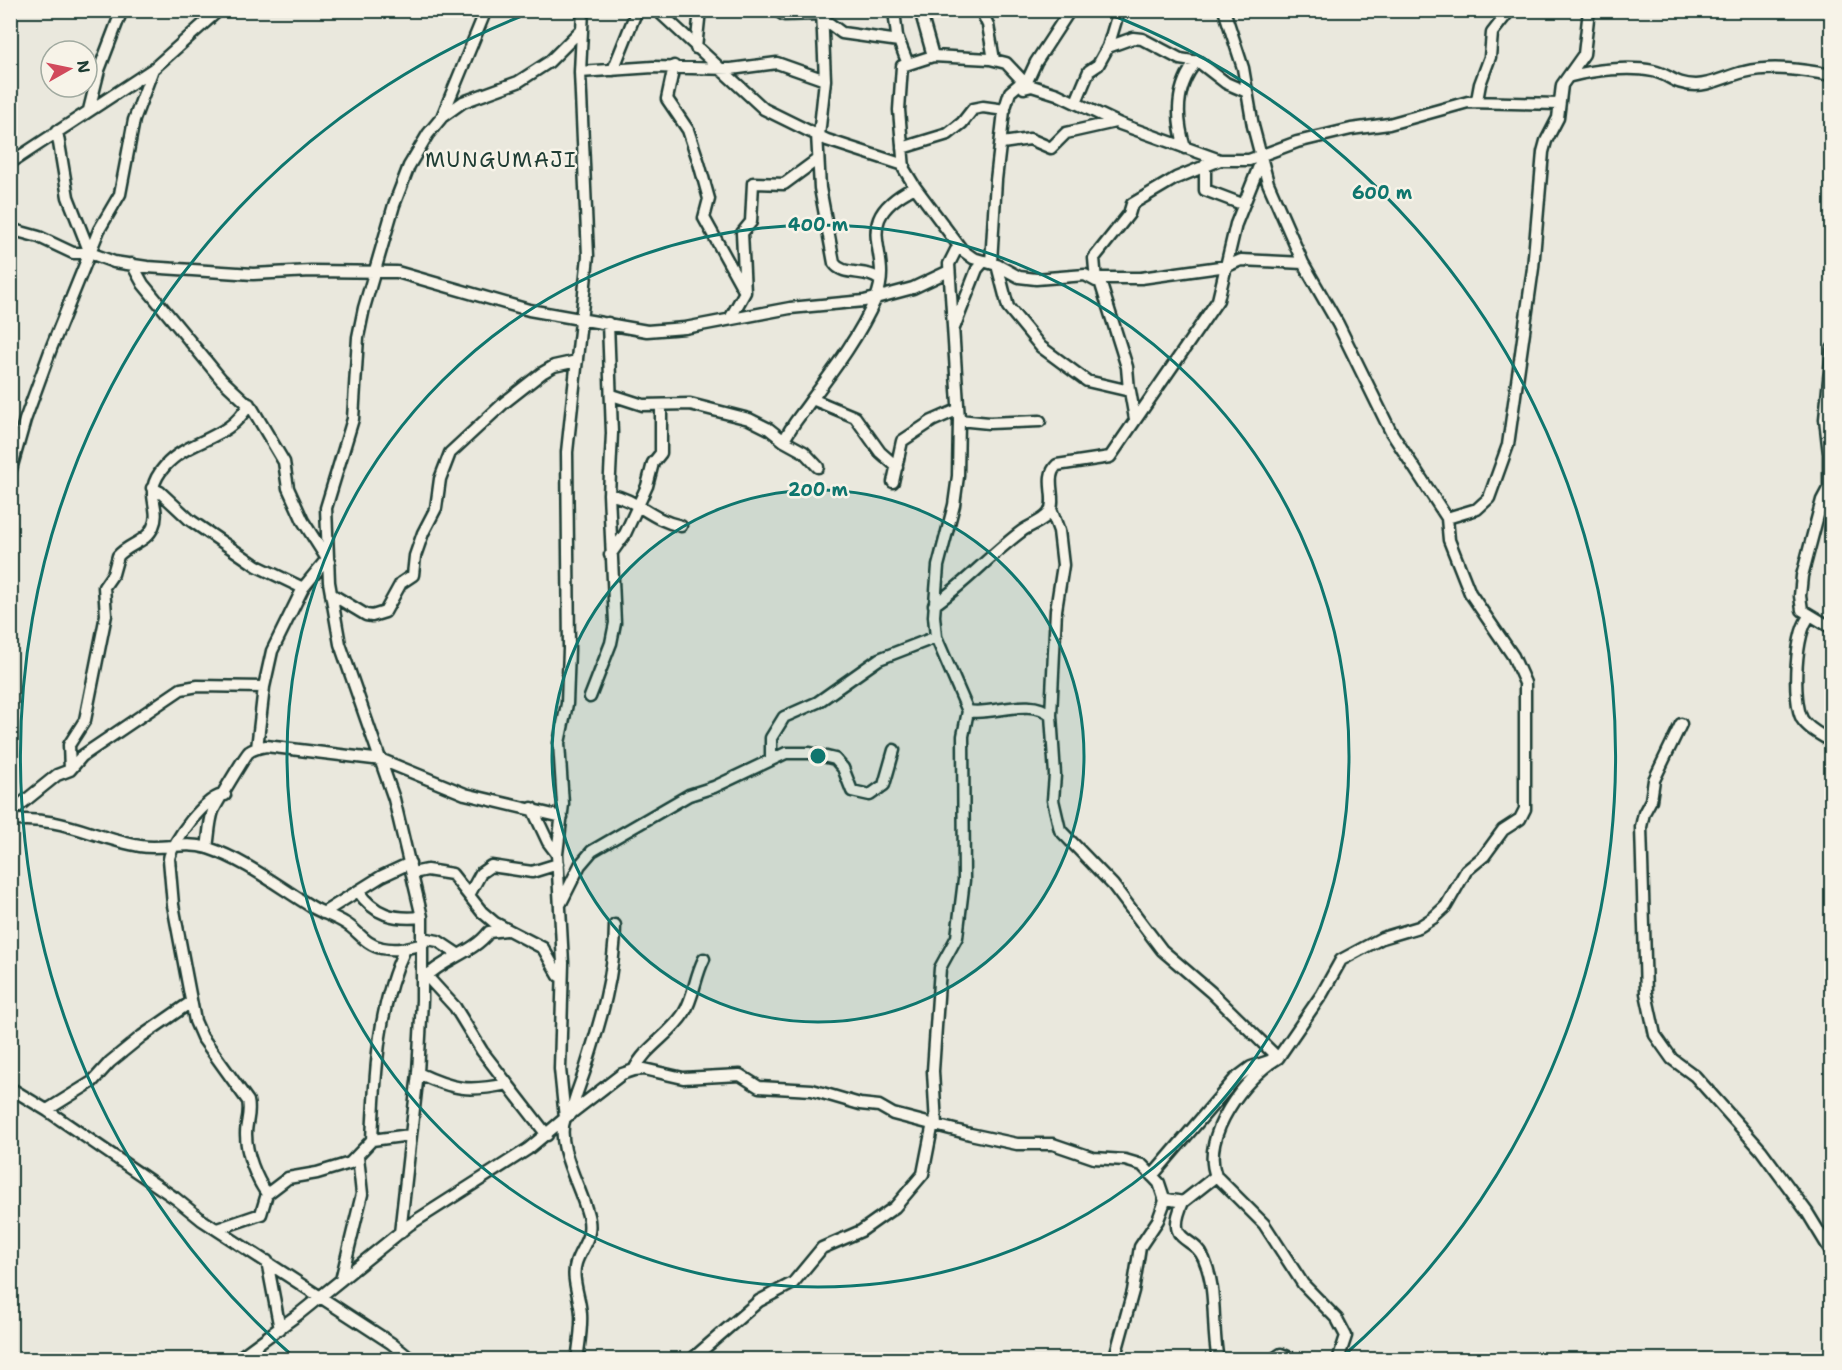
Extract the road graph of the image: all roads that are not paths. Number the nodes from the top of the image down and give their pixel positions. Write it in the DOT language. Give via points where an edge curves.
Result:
graph roads {
  1 [pos="122,10"];
  2 [pos="219,10"];
  3 [pos="486,10"];
  4 [pos="583,10"];
  5 [pos="637,10"];
  6 [pos="657,10"];
  7 [pos="700,10"];
  8 [pos="776,10"];
  9 [pos="894,10"];
  10 [pos="920,10"];
  11 [pos="981,10"];
  12 [pos="1071,10"];
  13 [pos="1119,10"];
  14 [pos="1224,10"];
  15 [pos="1510,10"];
  16 [pos="1589,10"];
  17 [pos="822,14"];
  18 [pos="582,29"];
  19 [pos="899,40"];
  20 [pos="1108,47"];
  21 [pos="696,48"];
  22 [pos="933,56"];
  23 [pos="994,60"];
  24 [pos="1197,61"];
  25 [pos="908,64"];
  26 [pos="674,66"];
  27 [pos="153,69"];
  28 [pos="719,69"];
  29 [pos="613,70"];
  30 [pos="580,72"];
  31 [pos="1832,75"];
  32 [pos="1571,76"];
  33 [pos="825,80"];
  34 [pos="1024,85"];
  35 [pos="1247,92"];
  36 [pos="1477,100"];
  37 [pos="1076,102"];
  38 [pos="1559,104"];
  39 [pos="88,110"];
  40 [pos="1005,110"];
  41 [pos="442,117"];
  42 [pos="1115,122"];
  43 [pos="57,131"];
  44 [pos="818,135"];
  45 [pos="1002,143"];
  46 [pos="902,148"];
  47 [pos="1185,148"];
  48 [pos="1263,156"];
  49 [pos="818,159"];
  50 [pos="1220,160"];
  51 [pos="10,163"];
  52 [pos="904,165"];
  53 [pos="1205,165"];
  54 [pos="915,187"];
  55 [pos="1242,204"];
  56 [pos="10,229"];
  57 [pos="962,250"];
  58 [pos="90,253"];
  59 [pos="991,263"];
  60 [pos="1303,263"];
  61 [pos="132,264"];
  62 [pos="1227,266"];
  63 [pos="375,271"];
  64 [pos="949,271"];
  65 [pos="1097,279"];
  66 [pos="880,280"];
  67 [pos="745,292"];
  68 [pos="876,297"];
  69 [pos="731,317"];
  70 [pos="582,320"];
  71 [pos="608,323"];
  72 [pos="953,329"];
  73 [pos="1832,349"];
  74 [pos="578,361"];
  75 [pos="1129,390"];
  76 [pos="612,395"];
  77 [pos="812,399"];
  78 [pos="249,404"];
  79 [pos="660,405"];
  80 [pos="958,415"];
  81 [pos="1135,419"];
  82 [pos="1040,421"];
  83 [pos="784,441"];
  84 [pos="818,467"];
  85 [pos="897,467"];
  86 [pos="10,473"];
  87 [pos="894,482"];
  88 [pos="152,488"];
  89 [pos="609,494"];
  90 [pos="638,503"];
  91 [pos="1051,509"];
  92 [pos="1447,518"];
  93 [pos="681,526"];
  94 [pos="610,555"];
  95 [pos="327,561"];
  96 [pos="303,588"];
  97 [pos="331,594"];
  98 [pos="934,605"];
  99 [pos="1810,616"];
  100 [pos="1832,628"];
  101 [pos="936,637"];
  102 [pos="264,687"];
  103 [pos="590,697"];
  104 [pos="968,711"];
  105 [pos="1051,715"];
  106 [pos="1681,724"];
  107 [pos="1832,742"];
  108 [pos="256,748"];
  109 [pos="894,750"];
  110 [pos="382,759"];
  111 [pos="771,759"];
  112 [pos="70,770"];
  113 [pos="225,795"];
  114 [pos="532,808"];
  115 [pos="10,813"];
  116 [pos="562,817"];
  117 [pos="10,821"];
  118 [pos="176,844"];
  119 [pos="207,848"];
  120 [pos="558,859"];
  121 [pos="412,868"];
  122 [pos="358,891"];
  123 [pos="469,896"];
  124 [pos="561,903"];
  125 [pos="323,913"];
  126 [pos="422,917"];
  127 [pos="615,925"];
  128 [pos="506,930"];
  129 [pos="422,941"];
  130 [pos="405,949"];
  131 [pos="459,955"];
  132 [pos="704,959"];
  133 [pos="424,973"];
  134 [pos="559,976"];
  135 [pos="191,1002"];
  136 [pos="1278,1058"];
  137 [pos="634,1070"];
  138 [pos="418,1073"];
  139 [pos="507,1084"];
  140 [pos="10,1088"];
  141 [pos="47,1110"];
  142 [pos="567,1117"];
  143 [pos="936,1125"];
  144 [pos="410,1135"];
  145 [pos="547,1135"];
  146 [pos="372,1140"];
  147 [pos="358,1157"];
  148 [pos="1152,1176"];
  149 [pos="1216,1176"];
  150 [pos="267,1194"];
  151 [pos="1165,1201"];
  152 [pos="1182,1202"];
  153 [pos="217,1228"];
  154 [pos="400,1233"];
  155 [pos="1832,1253"];
  156 [pos="267,1261"];
  157 [pos="341,1280"];
  158 [pos="320,1297"];
  159 [pos="280,1329"];
  160 [pos="399,1354"];
  161 [pos="236,1359"];
  162 [pos="412,1359"];
  163 [pos="577,1359"];
  164 [pos="691,1359"];
  165 [pos="1114,1359"];
  166 [pos="1218,1359"];
  167 [pos="1272,1359"];
  168 [pos="1295,1359"];
  169 [pos="1338,1359"];
  1 -- 39 [label="street"];
  2 -- 27 [label="street"];
  3 -- 41 [label="street"];
  4 -- 18 [label="street"];
  5 -- 29 [label="street"];
  6 -- 21 [label="street"];
  7 -- 21 [label="street"];
  8 -- 17 [label="street" via="784,15"];
  9 -- 19 [label="street"];
  10 -- 22 [label="street"];
  11 -- 23 [label="street" via="988,25"];
  12 -- 34 [label="street"];
  13 -- 20 [label="street"];
  14 -- 35 [label="street"];
  15 -- 36 [label="street" via="1492,33 1490,57"];
  16 -- 32 [label="street" via="1584,54"];
  17 -- 19 [label="street" via="842,33"];
  17 -- 33 [label="street"];
  18 -- 30 [label="street"];
  18 -- 41 [label="street" via="549,62 518,82 463,102"];
  19 -- 25 [label="street"];
  20 -- 24 [label="street" via="1136,38 1180,59"];
  20 -- 37 [label="street" via="1089,71"];
  21 -- 28 [label="street"];
  22 -- 23 [label="street"];
  22 -- 25 [label="street"];
  23 -- 34 [label="street" via="1006,63"];
  24 -- 35 [label="street" via="1226,83"];
  24 -- 47 [label="street" via="1184,85 1177,112"];
  25 -- 46 [label="street" via="902,66 899,74"];
  26 -- 28 [label="street"];
  26 -- 29 [label="street"];
  26 -- 67 [label="street" via="667,99 688,130 699,163 709,199 704,218"];
  27 -- 39 [label="street"];
  27 -- 58 [label="street" via="134,120 120,194"];
  28 -- 33 [label="street" via="784,64"];
  28 -- 44 [label="street" via="764,109"];
  29 -- 30 [label="street"];
  30 -- 70 [label="street" via="588,256"];
  31 -- 32 [label="street" via="1772,68 1696,85 1675,82 1649,70 1602,70"];
  32 -- 38 [label="street" via="1562,85"];
  33 -- 44 [label="street"];
  34 -- 37 [label="street"];
  34 -- 40 [label="street" via="1010,92"];
  35 -- 48 [label="street"];
  36 -- 38 [label="street"];
  36 -- 48 [label="street" via="1389,124 1297,142"];
  37 -- 42 [label="street"];
  38 -- 92 [label="street" via="1558,118 1543,152 1533,268 1508,445 1489,498 1477,509"];
  39 -- 43 [label="street"];
  40 -- 45 [label="street"];
  40 -- 46 [label="street" via="973,109 948,134"];
  41 -- 63 [label="street" via="409,166"];
  42 -- 45 [label="street" via="1066,133 1051,148 1030,139"];
  42 -- 47 [label="street"];
  43 -- 51 [label="street"];
  43 -- 58 [label="street" via="66,190"];
  44 -- 49 [label="street"];
  44 -- 52 [label="street"];
  45 -- 59 [label="street"];
  46 -- 52 [label="street"];
  47 -- 50 [label="street"];
  48 -- 50 [label="street"];
  48 -- 55 [label="street"];
  48 -- 60 [label="street" via="1268,183"];
  49 -- 66 [label="street" via="834,262 841,270 863,272"];
  49 -- 67 [label="street" via="784,184 753,183 751,222 742,233"];
  50 -- 53 [label="street"];
  52 -- 54 [label="street"];
  53 -- 55 [label="street" via="1205,190"];
  53 -- 65 [label="street" via="1132,204 1129,214 1094,258"];
  54 -- 57 [label="street"];
  54 -- 66 [label="street" via="899,195 878,221 875,236"];
  55 -- 62 [label="street"];
  56 -- 58 [label="street" via="67,251"];
  57 -- 59 [label="street"];
  57 -- 64 [label="street" via="956,250"];
  58 -- 61 [label="street"];
  58 -- 86 [label="street" via="33,395"];
  59 -- 65 [label="street" via="1026,278 1085,275"];
  59 -- 72 [label="street" via="977,269"];
  59 -- 75 [label="street" via="1008,308 1041,346 1087,381"];
  60 -- 62 [label="street" via="1241,260"];
  60 -- 92 [label="street" via="1391,432"];
  61 -- 63 [label="street" via="222,273"];
  61 -- 78 [label="street" via="143,284 221,379"];
  62 -- 65 [label="street" via="1141,279"];
  62 -- 81 [label="street" via="1218,300"];
  63 -- 70 [label="street" via="397,272 529,310"];
  63 -- 95 [label="street" via="359,328 353,419 326,508"];
  64 -- 68 [label="street" via="913,288"];
  64 -- 72 [label="street"];
  65 -- 75 [label="street" via="1127,367"];
  66 -- 68 [label="street"];
  67 -- 69 [label="street"];
  68 -- 69 [label="street"];
  68 -- 77 [label="street" via="855,340"];
  69 -- 71 [label="street" via="647,331"];
  70 -- 71 [label="street"];
  70 -- 74 [label="street"];
  71 -- 76 [label="street"];
  72 -- 80 [label="street"];
  73 -- 99 [label="street" via="1825,419 1829,487 1820,507 1800,587 1802,608"];
  74 -- 97 [label="street" via="542,373 450,453 440,479 436,508 415,556 413,575 401,583 385,612 366,615"];
  74 -- 116 [label="street" via="567,452 569,649 567,704 559,743"];
  75 -- 81 [label="street"];
  76 -- 79 [label="street" via="643,405"];
  76 -- 89 [label="street"];
  77 -- 83 [label="street"];
  77 -- 85 [label="street" via="855,417 874,445"];
  78 -- 88 [label="street" via="222,434 186,450 167,464"];
  78 -- 95 [label="street" via="284,462 292,499"];
  79 -- 83 [label="street" via="677,402 739,416 769,429"];
  79 -- 90 [label="street" via="662,448"];
  80 -- 82 [label="street" via="989,423"];
  80 -- 85 [label="street" via="932,421 902,441"];
  80 -- 98 [label="street" via="957,489 938,566"];
  81 -- 91 [label="street" via="1113,455 1062,463 1054,468 1050,474"];
  83 -- 84 [label="street" via="804,452"];
  85 -- 87 [label="street"];
  88 -- 96 [label="street" via="256,566"];
  88 -- 112 [label="street" via="153,528 118,556 104,587 106,615 85,720 69,745"];
  89 -- 90 [label="street"];
  89 -- 94 [label="street"];
  90 -- 93 [label="street" via="656,519"];
  90 -- 94 [label="street" via="620,544"];
  91 -- 98 [label="street"];
  91 -- 105 [label="street" via="1059,531 1063,565 1056,610"];
  92 -- 136 [label="street" via="1449,540 1470,593 1507,646 1525,683 1525,808 1520,819 1503,830 1484,856 1466,870 1446,906 1433,918 1341,960"];
  94 -- 103 [label="street" via="614,632"];
  95 -- 96 [label="street"];
  95 -- 97 [label="street"];
  96 -- 102 [label="street" via="276,643"];
  97 -- 110 [label="street" via="340,644"];
  98 -- 101 [label="street"];
  99 -- 100 [label="street"];
  99 -- 107 [label="street" via="1799,642 1797,700 1806,724"];
  101 -- 104 [label="street"];
  101 -- 111 [label="street" via="879,659 818,702 784,717 771,738"];
  102 -- 108 [label="street"];
  102 -- 112 [label="street" via="181,689 82,756"];
  104 -- 105 [label="street" via="981,714 1032,708 1044,709"];
  104 -- 143 [label="street" via="963,736 964,880 957,937 940,968 933,1071"];
  105 -- 136 [label="street" via="1053,800 1060,830 1113,885 1162,950"];
  106 -- 155 [label="street" via="1654,780 1641,827 1650,1020 1655,1035 1672,1059 1695,1076 1768,1158"];
  108 -- 110 [label="street"];
  108 -- 113 [label="street" via="243,758"];
  109 -- 111 [label="street" via="884,785 866,796 850,789 843,768 835,759 794,752"];
  110 -- 114 [label="street" via="465,794"];
  110 -- 121 [label="street"];
  111 -- 124 [label="street" via="714,788 689,795 592,851 580,865"];
  112 -- 115 [label="street" via="57,775"];
  113 -- 118 [label="street" via="213,798 182,831"];
  113 -- 119 [label="street" via="213,812"];
  114 -- 116 [label="street"];
  114 -- 120 [label="street"];
  116 -- 120 [label="street"];
  117 -- 118 [label="street" via="61,822 107,839 142,846"];
  118 -- 119 [label="street"];
  118 -- 135 [label="street" via="169,859 171,888"];
  119 -- 125 [label="street"];
  120 -- 123 [label="street" via="532,872 491,867 481,873"];
  120 -- 124 [label="street"];
  121 -- 122 [label="street" via="382,876"];
  121 -- 123 [label="street" via="452,874"];
  121 -- 126 [label="street"];
  122 -- 125 [label="street"];
  122 -- 126 [label="street" via="368,904 387,916"];
  123 -- 128 [label="street"];
  124 -- 142 [label="street" via="560,1069"];
  125 -- 130 [label="street" via="345,923 376,947"];
  126 -- 129 [label="street"];
  127 -- 142 [label="street" via="615,948 603,1012"];
  128 -- 131 [label="street" via="489,932"];
  128 -- 134 [label="street" via="543,948"];
  129 -- 130 [label="street"];
  129 -- 131 [label="street" via="438,941"];
  129 -- 133 [label="street"];
  130 -- 146 [label="street" via="392,977 384,1009"];
  131 -- 133 [label="street"];
  132 -- 137 [label="street" via="683,1014 662,1040 640,1058"];
  133 -- 138 [label="street"];
  133 -- 139 [label="street" via="455,1007"];
  135 -- 141 [label="street" via="142,1036 92,1082"];
  135 -- 150 [label="street" via="202,1037 248,1101 246,1141 256,1175"];
  136 -- 148 [label="street" via="1251,1067 1235,1079"];
  136 -- 149 [label="street" via="1248,1082 1217,1134 1212,1154"];
  137 -- 142 [label="street" via="622,1074"];
  137 -- 143 [label="street" via="683,1078 740,1076 757,1087 812,1090"];
  138 -- 139 [label="street" via="460,1089 480,1090"];
  138 -- 144 [label="street"];
  139 -- 145 [label="street"];
  140 -- 141 [label="street"];
  141 -- 153 [label="street"];
  142 -- 145 [label="street"];
  142 -- 163 [label="street" via="562,1124 566,1151 590,1224 587,1245 576,1263 581,1314"];
  143 -- 148 [label="street" via="1017,1144 1053,1144 1094,1158 1125,1160 1142,1166"];
  143 -- 164 [label="street" via="932,1128 923,1174 896,1207 861,1232 822,1248 793,1283 759,1301"];
  144 -- 146 [label="street"];
  144 -- 154 [label="street"];
  145 -- 154 [label="street"];
  146 -- 147 [label="street"];
  147 -- 150 [label="street" via="317,1173 288,1178"];
  147 -- 157 [label="street" via="362,1194"];
  148 -- 151 [label="street"];
  149 -- 152 [label="street"];
  149 -- 169 [label="street" via="1264,1224 1303,1284 1337,1319 1346,1336"];
  150 -- 153 [label="street" via="261,1214"];
  151 -- 152 [label="street"];
  151 -- 165 [label="street" via="1140,1247 1133,1292"];
  152 -- 166 [label="street" via="1177,1226 1205,1261 1214,1301"];
  153 -- 156 [label="street"];
  154 -- 157 [label="street"];
  156 -- 158 [label="street"];
  156 -- 159 [label="street"];
  157 -- 158 [label="street"];
  158 -- 159 [label="street"];
  158 -- 160 [label="street"];
  159 -- 161 [label="street"];
  160 -- 162 [label="street"];
  167 -- 168 [label="street" via="1281,1354"];
}
